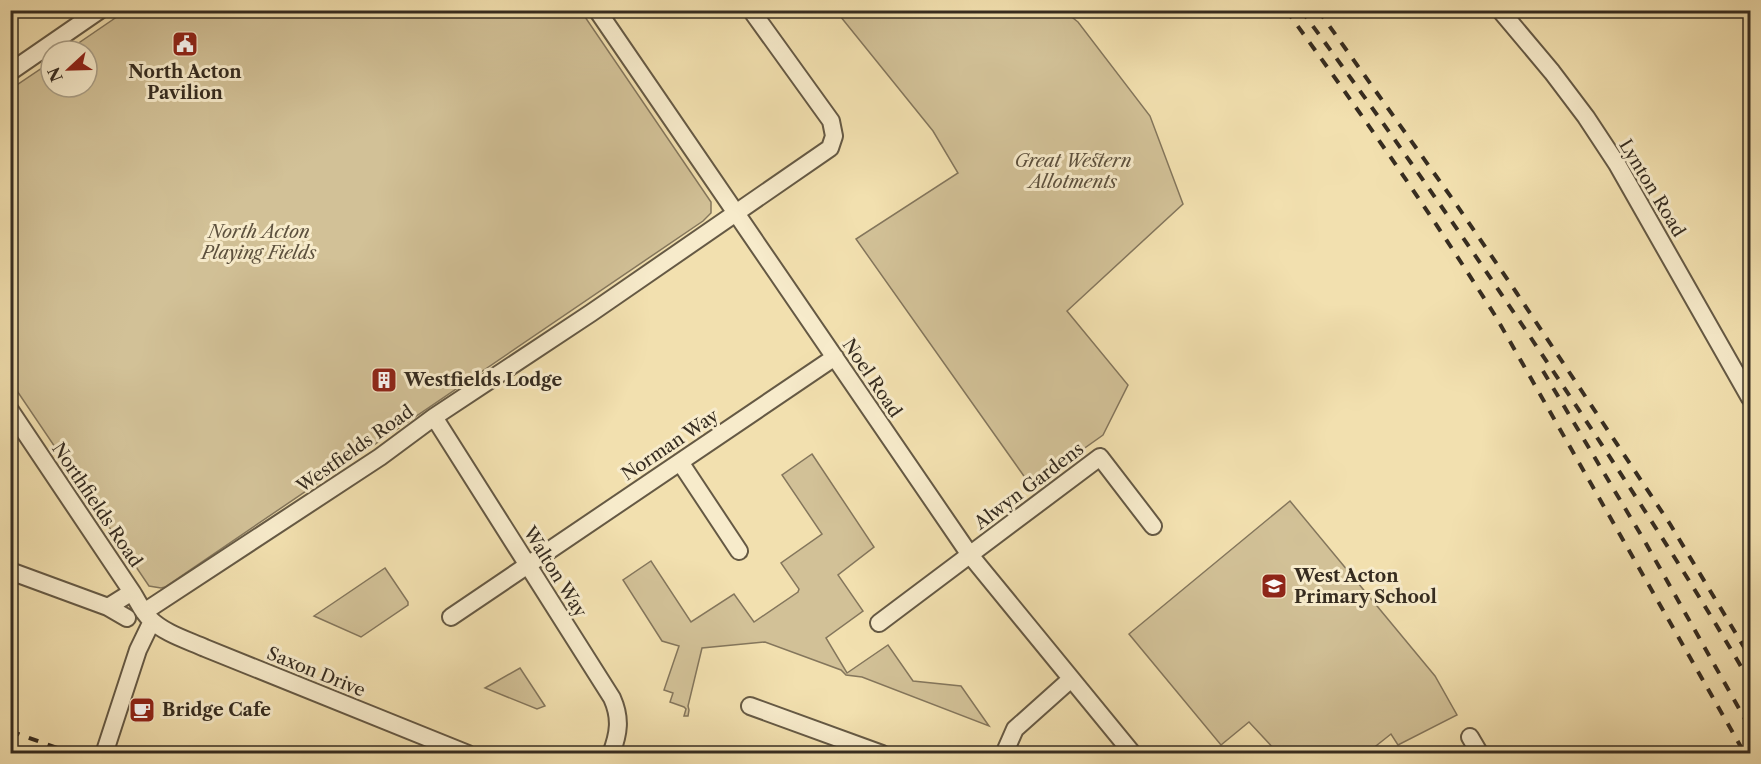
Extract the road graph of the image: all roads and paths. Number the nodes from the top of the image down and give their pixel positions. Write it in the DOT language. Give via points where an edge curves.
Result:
graph roads {
  1 [pos="597,10"];
  2 [pos="751,10"];
  3 [pos="1506,12"];
  4 [pos="92,13"];
  5 [pos="10,72"];
  6 [pos="735,213"];
  7 [pos="835,357"];
  8 [pos="1750,398"];
  9 [pos="10,410"];
  10 [pos="434,417"];
  11 [pos="680,462"];
  12 [pos="1153,526"];
  13 [pos="739,551"];
  14 [pos="969,555"];
  15 [pos="527,565"];
  16 [pos="10,571"];
  17 [pos="132,592"];
  18 [pos="108,607"];
  19 [pos="148,617"];
  20 [pos="451,617"];
  21 [pos="127,618"];
  22 [pos="879,623"];
  23 [pos="1071,679"];
  24 [pos="750,706"];
  25 [pos="1470,737"];
  26 [pos="104,753"];
  27 [pos="468,753"];
  28 [pos="611,753"];
  29 [pos="882,753"];
  30 [pos="1004,753"];
  31 [pos="1133,753"];
  32 [pos="1480,753"];
  1 -- 6 [label="street, Noel Road"];
  2 -- 6 [label="street, Westfields Road" via="831,121 834,136 830,148"];
  3 -- 8 [label="street, Lynton Road" via="1617,164"];
  4 -- 5 [label="street"];
  6 -- 7 [label="street, Noel Road"];
  6 -- 10 [label="street, Westfields Road"];
  7 -- 11 [label="street, Norman Way"];
  7 -- 14 [label="street, Noel Road"];
  9 -- 17 [label="street, Northfields Road"];
  10 -- 15 [label="street, Walton Way"];
  10 -- 19 [label="street, Westfields Road"];
  11 -- 13 [label="street"];
  11 -- 15 [label="street, Norman Way"];
  12 -- 14 [label="street, Alwyn Gardens" via="1100,457"];
  14 -- 22 [label="street"];
  14 -- 23 [label="street, Noel Road"];
  15 -- 20 [label="street, Norman Way"];
  15 -- 28 [label="street, Walton Way" via="612,698 619,721"];
  16 -- 18 [label="street"];
  17 -- 18 [label="street"];
  17 -- 19 [label="street, Northfields Road"];
  18 -- 21 [label="street"];
  19 -- 26 [label="street"];
  19 -- 27 [label="street, Saxon Drive" via="205,648"];
  23 -- 30 [label="street" via="1015,729"];
  23 -- 31 [label="street, Noel Road"];
  24 -- 29 [label="street"];
  25 -- 32 [label="street"];
}
